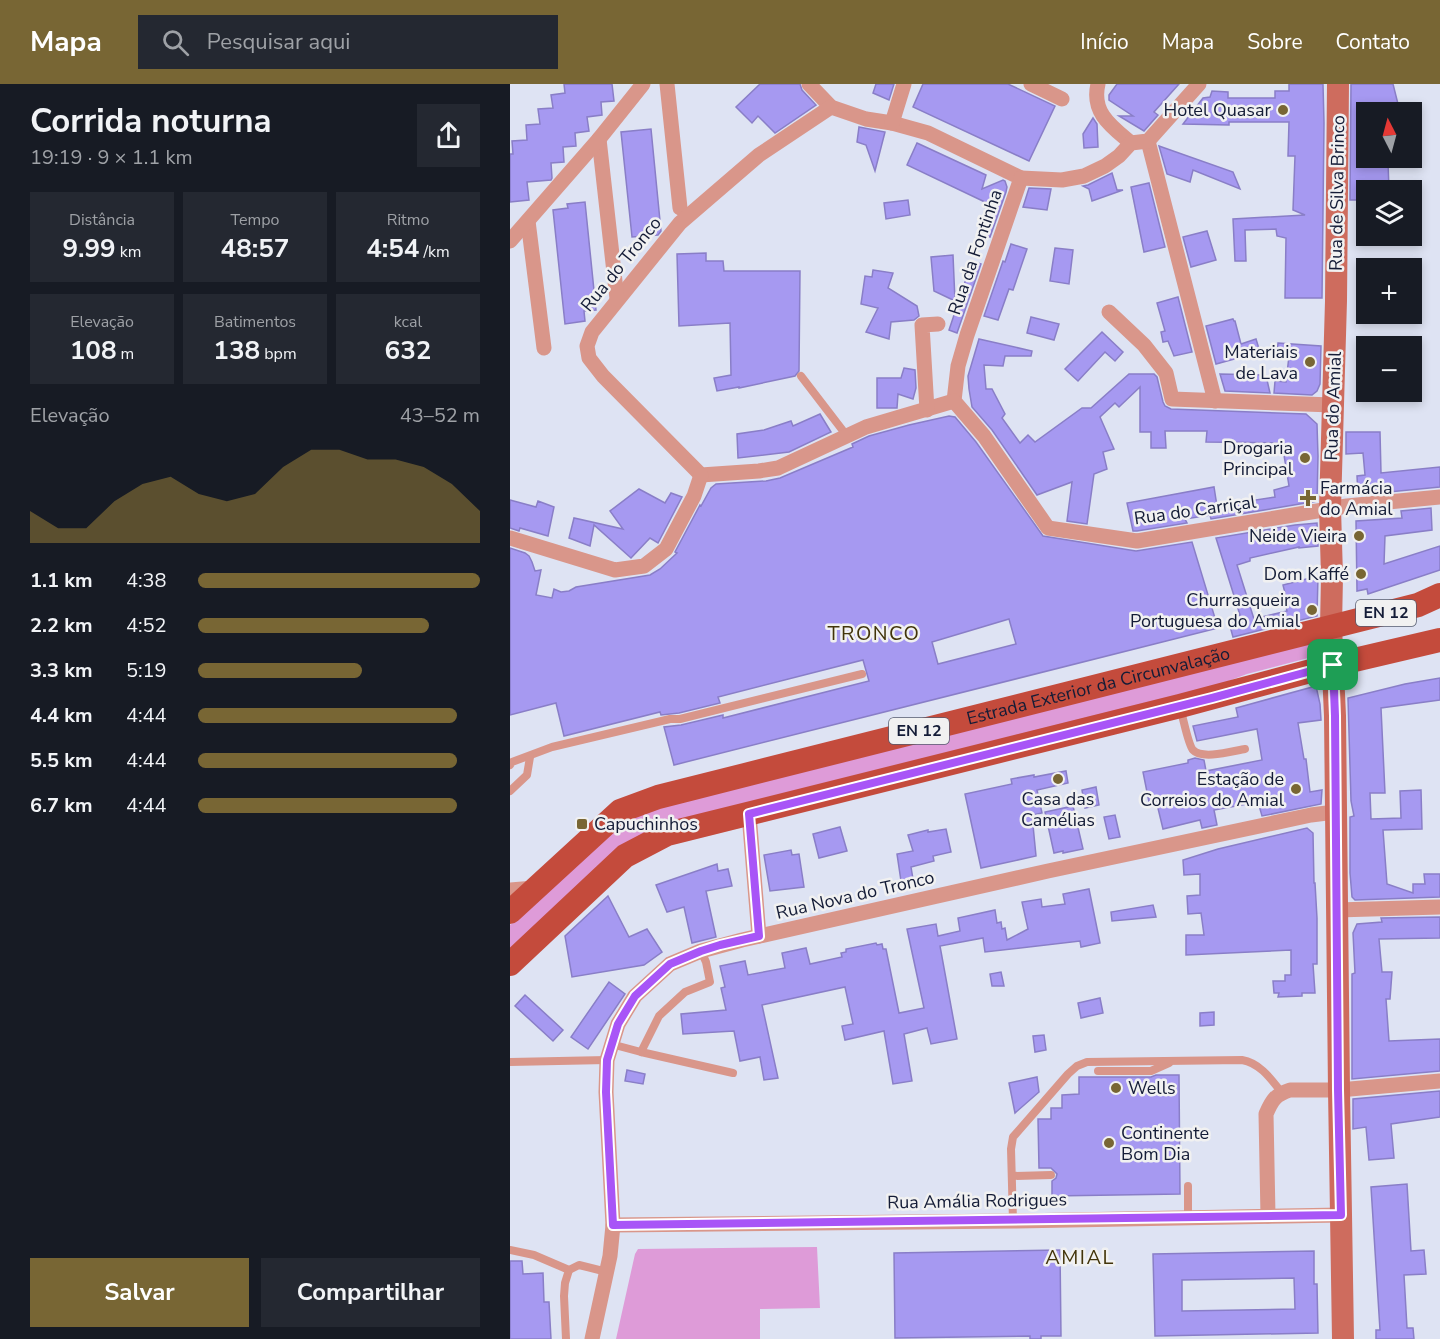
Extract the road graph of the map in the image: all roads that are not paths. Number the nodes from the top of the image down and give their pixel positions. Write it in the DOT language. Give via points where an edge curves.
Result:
graph roads {
  1 [pos="643,84"];
  2 [pos="667,84"];
  3 [pos="809,84"];
  4 [pos="904,84"];
  5 [pos="1031,84"];
  6 [pos="1098,84"];
  7 [pos="1199,84"];
  8 [pos="1338,84"];
  9 [pos="1062,99"];
  10 [pos="831,107"];
  11 [pos="892,123"];
  12 [pos="599,139"];
  13 [pos="1148,141"];
  14 [pos="1131,143"];
  15 [pos="1021,178"];
  16 [pos="680,208"];
  17 [pos="528,221"];
  18 [pos="510,241"];
  19 [pos="617,300"];
  20 [pos="1336,301"];
  21 [pos="1109,312"];
  22 [pos="938,324"];
  23 [pos="543,348"];
  24 [pos="801,376"];
  25 [pos="1215,400"];
  26 [pos="954,401"];
  27 [pos="1332,405"];
  28 [pos="927,410"];
  29 [pos="847,436"];
  30 [pos="701,475"];
  31 [pos="1440,497"];
  32 [pos="1330,508"];
  33 [pos="510,538"];
  34 [pos="1440,595"];
  35 [pos="1331,627"];
  36 [pos="1440,640"];
  37 [pos="1333,665"];
  38 [pos="862,674"];
  39 [pos="1180,706"];
  40 [pos="1245,749"];
  41 [pos="530,756"];
  42 [pos="510,765"];
  43 [pos="510,791"];
  44 [pos="1335,812"];
  45 [pos="749,814"];
  46 [pos="534,888"];
  47 [pos="510,890"];
  48 [pos="1440,907"];
  49 [pos="1337,910"];
  50 [pos="510,912"];
  51 [pos="759,936"];
  52 [pos="701,951"];
  53 [pos="510,964"];
  54 [pos="611,1044"];
  55 [pos="641,1052"];
  56 [pos="607,1060"];
  57 [pos="1173,1061"];
  58 [pos="510,1062"];
  59 [pos="1098,1071"];
  60 [pos="733,1073"];
  61 [pos="1440,1081"];
  62 [pos="1338,1090"];
  63 [pos="1282,1093"];
  64 [pos="1052,1175"];
  65 [pos="1012,1176"];
  66 [pos="1188,1186"];
  67 [pos="1341,1215"];
  68 [pos="1268,1216"];
  69 [pos="1188,1218"];
  70 [pos="1013,1221"];
  71 [pos="613,1225"];
  72 [pos="510,1250"];
  73 [pos="569,1270"];
  74 [pos="607,1272"];
  75 [pos="566,1339"];
  76 [pos="592,1339"];
  77 [pos="1343,1339"];
  1 -- 12 [label="street"];
  2 -- 16 [label="street"];
  3 -- 10 [label="street"];
  4 -- 11 [label="street"];
  5 -- 9 [label="street"];
  6 -- 14 [label="street" via="1096,93 1103,117"];
  7 -- 13 [label="street"];
  8 -- 20 [label="main road, Rua de Silva Brinco"];
  10 -- 11 [label="street, Rua da Fontinha"];
  10 -- 19 [label="street, Rua do Tronco" via="759,155 680,222"];
  11 -- 15 [label="street, Rua da Fontinha" via="928,133"];
  12 -- 17 [label="street"];
  12 -- 19 [label="street"];
  13 -- 14 [label="street"];
  13 -- 25 [label="street"];
  14 -- 15 [label="street" via="1105,166 1084,176 1062,180"];
  15 -- 26 [label="street, Rua da Fontinha" via="958,366"];
  17 -- 18 [label="street"];
  17 -- 23 [label="street"];
  19 -- 30 [label="street, Rua do Tronco" via="592,332 587,346 589,357"];
  20 -- 27 [label="main road, Rua do Amial"];
  21 -- 25 [label="street" via="1166,372 1172,399"];
  22 -- 28 [label="street" via="922,325"];
  24 -- 29 [label="lane"];
  25 -- 27 [label="street"];
  26 -- 28 [label="street"];
  26 -- 32 [label="street, Rua do Carriçal" via="986,437 1048,528 1137,541"];
  27 -- 32 [label="main road, Rua do Amial"];
  28 -- 29 [label="street"];
  29 -- 30 [label="street" via="778,468"];
  30 -- 33 [label="street" via="666,549 644,566 615,570"];
  31 -- 32 [label="street, Rua do Carriçal"];
  32 -- 35 [label="main road, Rua do Amial"];
  34 -- 35 [label="main road, Estrada Exterior da Circunvalação / EN 12" via="1418,605"];
  35 -- 37 [label="main road, Rua do Amial"];
  35 -- 46 [label="main road, Estrada Exterior da Circunvalação / EN 12" via="658,797 620,811"];
  36 -- 37 [label="main road, EN 12"];
  37 -- 39 [label="main road, EN 12"];
  37 -- 44 [label="main road, Rua do Amial"];
  38 -- 41 [label="lane" via="552,747"];
  39 -- 40 [label="lane" via="1192,749 1198,754"];
  39 -- 45 [label="main road, EN 12"];
  41 -- 42 [label="lane"];
  41 -- 43 [label="lane" via="527,775"];
  44 -- 49 [label="main road, Rua do Amial"];
  44 -- 51 [label="street, Rua Nova do Tronco" via="1059,868"];
  45 -- 51 [label="street"];
  45 -- 53 [label="main road, EN 12" via="667,834 625,856"];
  46 -- 47 [label="street"];
  46 -- 50 [label="main road, Estrada Exterior da Circunvalação / EN 12"];
  48 -- 49 [label="street"];
  49 -- 62 [label="main road, Rua do Amial"];
  51 -- 52 [label="street, Rua Nova do Tronco"];
  52 -- 54 [label="street, Rua Nova do Tronco" via="670,964 635,996"];
  52 -- 55 [label="lane" via="710,982 685,992 659,1016"];
  54 -- 55 [label="lane"];
  54 -- 56 [label="street, Rua Nova do Tronco"];
  55 -- 60 [label="lane"];
  56 -- 58 [label="lane"];
  56 -- 71 [label="street, Rua Nova do Tronco"];
  57 -- 59 [label="lane" via="1151,1071"];
  57 -- 63 [label="lane" via="1251,1061"];
  57 -- 65 [label="lane" via="1087,1062 1077,1066 1013,1137"];
  61 -- 62 [label="street"];
  62 -- 63 [label="street"];
  62 -- 67 [label="main road, Rua do Amial"];
  63 -- 68 [label="street" via="1266,1114"];
  64 -- 65 [label="lane"];
  65 -- 70 [label="lane"];
  66 -- 69 [label="lane"];
  67 -- 68 [label="street, Rua Amália Rodrigues"];
  67 -- 77 [label="main road, Rua do Amial"];
  68 -- 69 [label="street, Rua Amália Rodrigues"];
  69 -- 70 [label="street, Rua Amália Rodrigues"];
  70 -- 71 [label="street, Rua Amália Rodrigues"];
  71 -- 74 [label="street, Rua Nova do Tronco"];
  72 -- 73 [label="lane"];
  73 -- 74 [label="lane" via="579,1265"];
  73 -- 75 [label="lane" via="564,1296"];
  74 -- 76 [label="street, Rua Nova do Tronco"];
}
